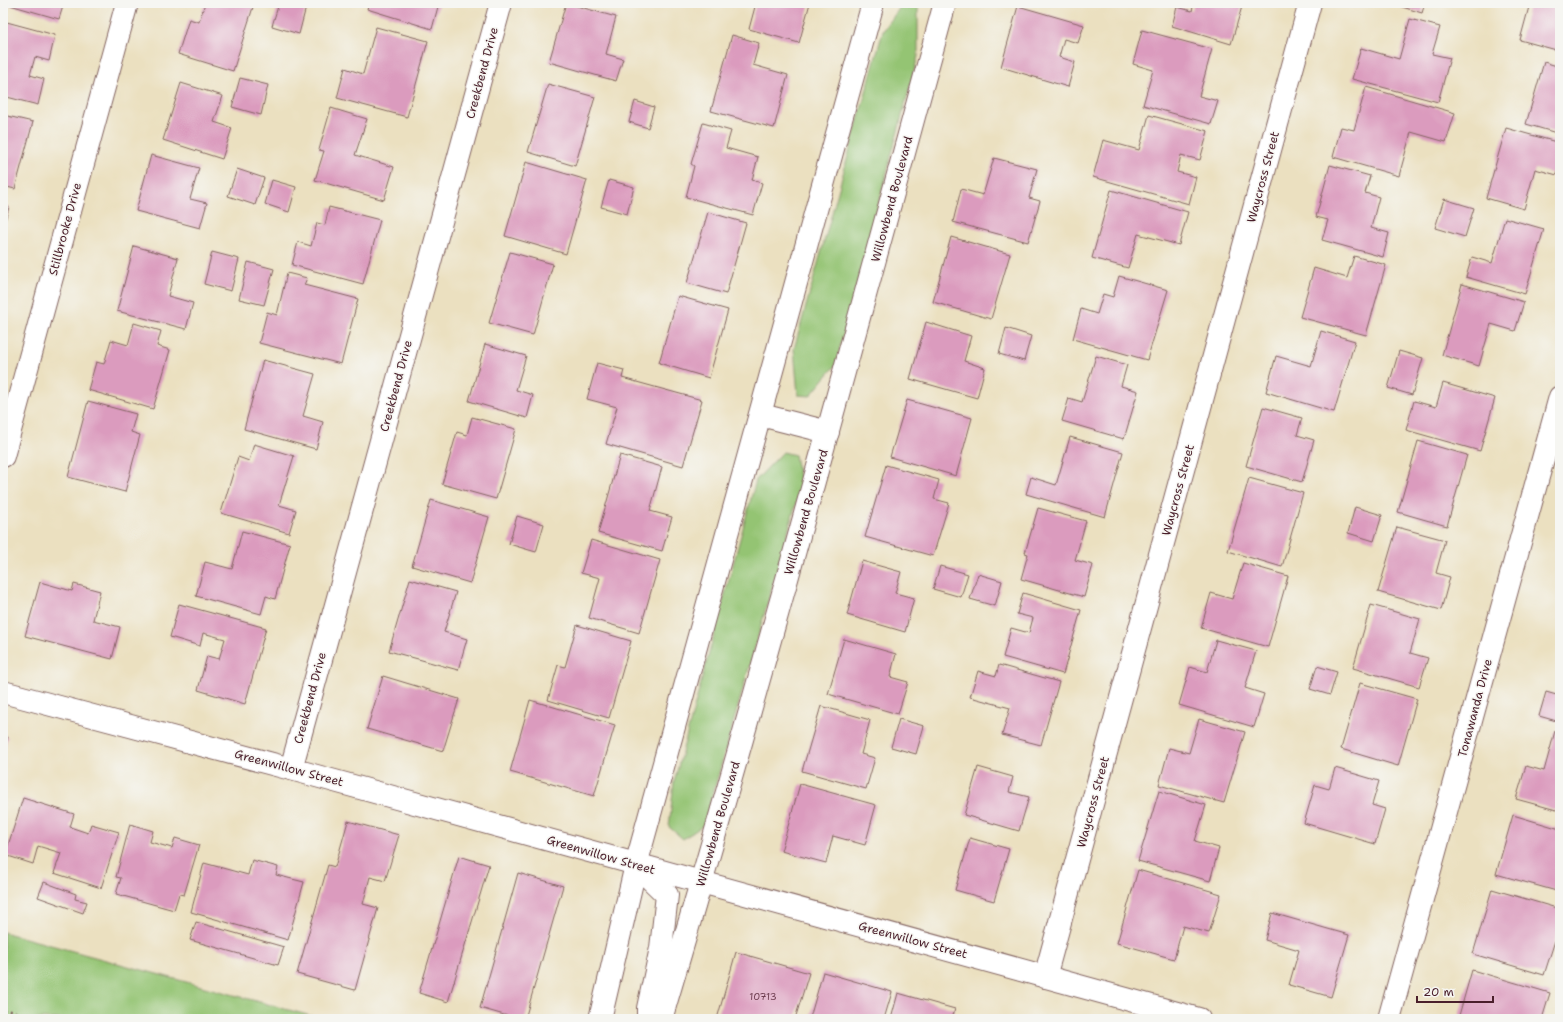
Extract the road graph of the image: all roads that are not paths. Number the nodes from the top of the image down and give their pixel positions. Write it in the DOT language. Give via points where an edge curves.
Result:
graph roads {
  1 [pos="127,3"];
  2 [pos="501,3"];
  3 [pos="873,3"];
  4 [pos="945,3"];
  5 [pos="1310,3"];
  6 [pos="1560,397"];
  7 [pos="761,415"];
  8 [pos="828,432"];
  9 [pos="3,456"];
  10 [pos="3,692"];
  11 [pos="291,769"];
  12 [pos="636,865"];
  13 [pos="701,883"];
  14 [pos="1045,977"];
  15 [pos="600,1019"];
  16 [pos="648,1019"];
  17 [pos="660,1019"];
  18 [pos="1199,1019"];
  19 [pos="1390,1019"];
  1 -- 9 [label="street, Stillbrooke Drive"];
  2 -- 11 [label="street, Creekbend Drive"];
  3 -- 7 [label="street"];
  4 -- 8 [label="street, Willowbend Boulevard"];
  5 -- 14 [label="street, Waycross Street"];
  6 -- 19 [label="street, Tonawanda Drive"];
  7 -- 8 [label="street"];
  7 -- 12 [label="street"];
  8 -- 13 [label="street, Willowbend Boulevard"];
  10 -- 11 [label="street, Greenwillow Street"];
  11 -- 12 [label="street, Greenwillow Street"];
  12 -- 13 [label="street, Greenwillow Street"];
  12 -- 15 [label="street"];
  12 -- 16 [label="street" via="667,895 662,948 648,1008"];
  13 -- 14 [label="street, Greenwillow Street"];
  13 -- 17 [label="street, Willowbend Boulevard"];
  14 -- 18 [label="street, Greenwillow Street"];
}
